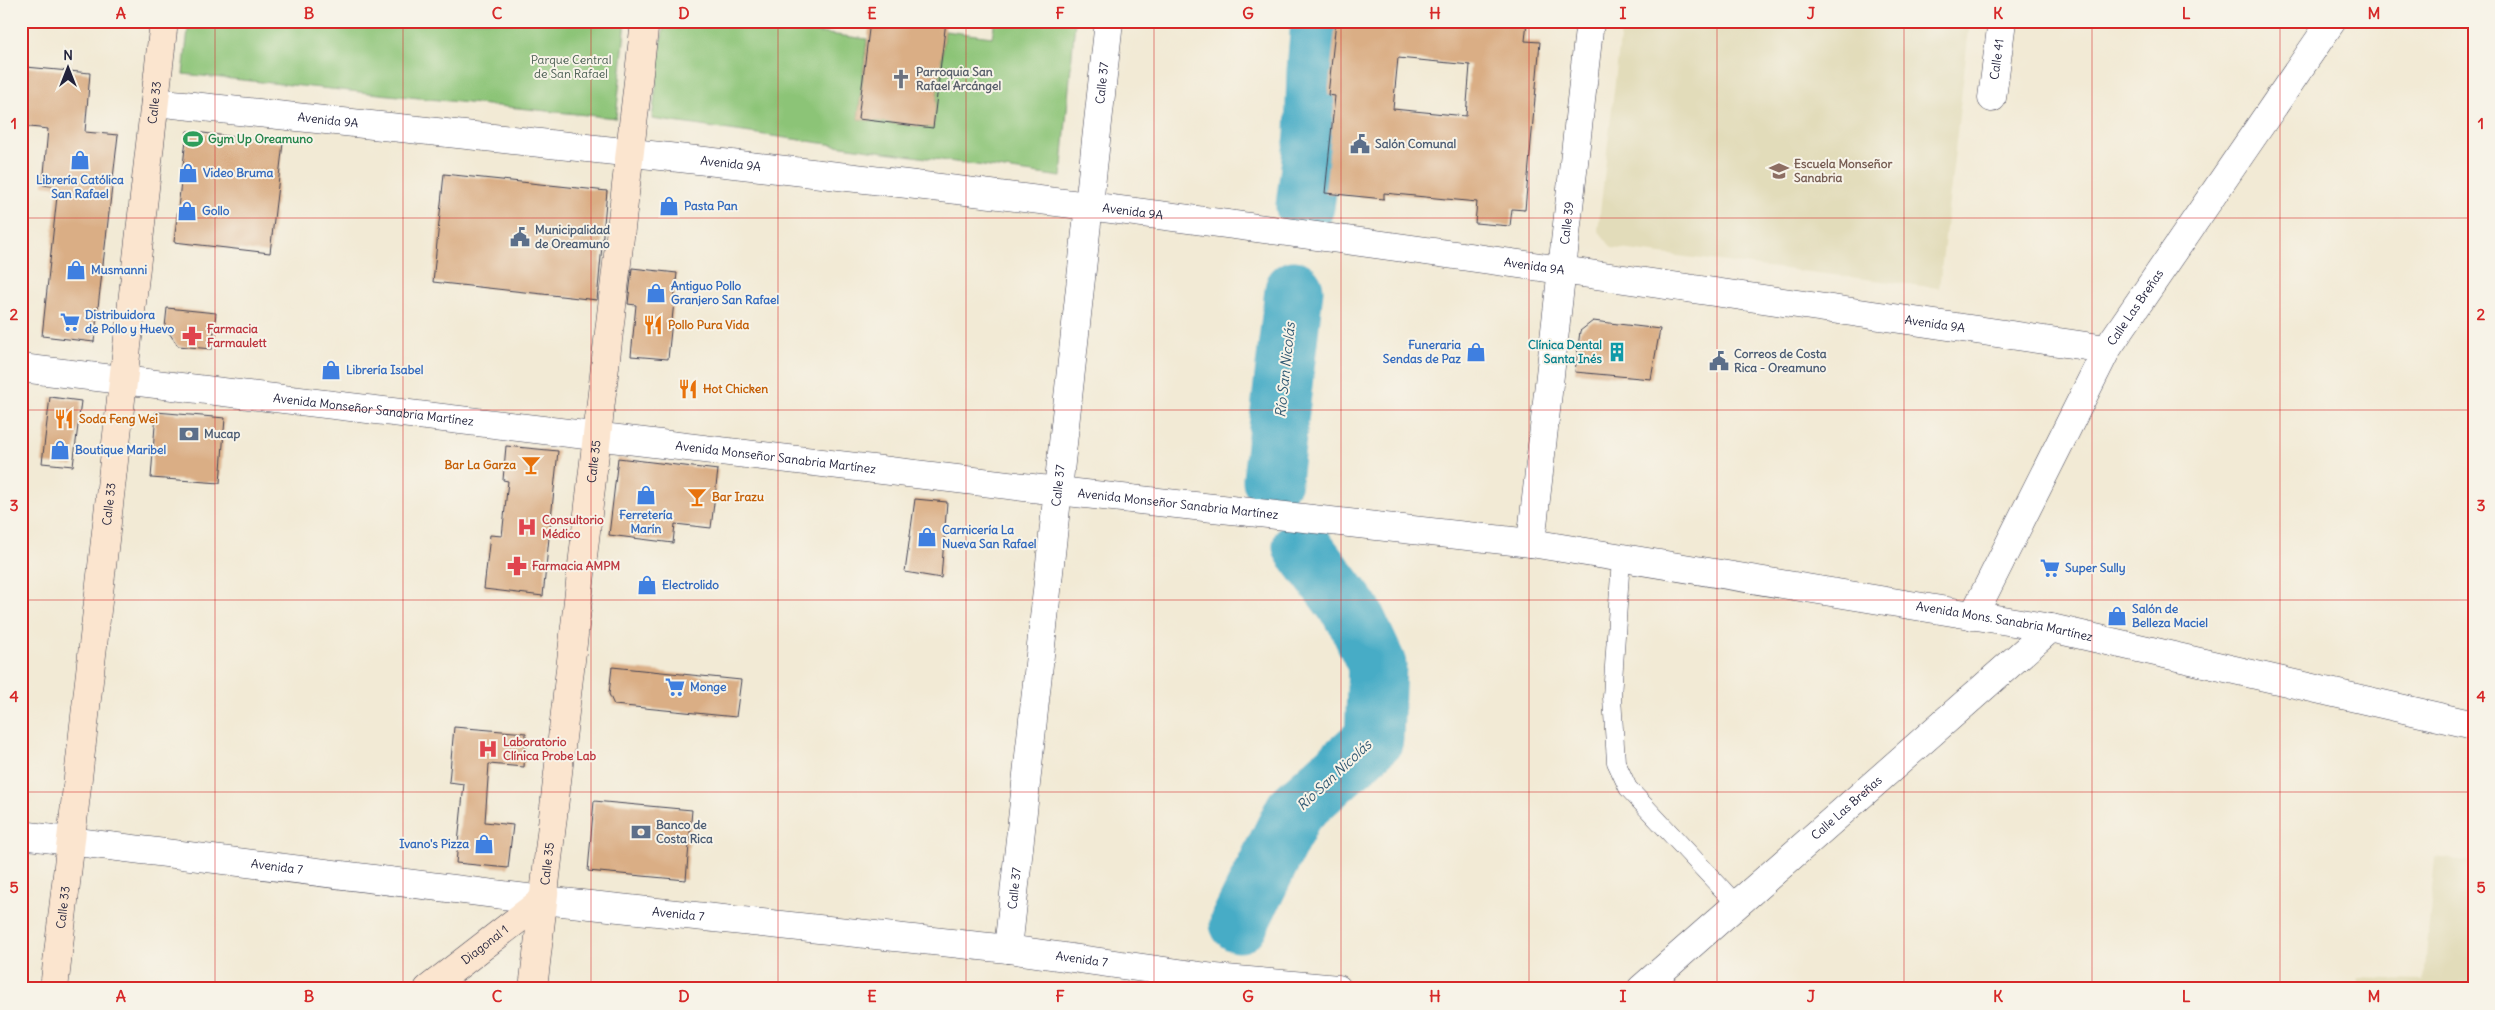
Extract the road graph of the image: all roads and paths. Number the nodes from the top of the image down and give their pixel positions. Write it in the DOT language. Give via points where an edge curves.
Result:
graph roads {
  1 [pos="164,21"];
  2 [pos="645,21"];
  3 [pos="1109,21"];
  4 [pos="1590,21"];
  5 [pos="2002,21"];
  6 [pos="2332,21"];
  7 [pos="1992,98"];
  8 [pos="154,102"];
  9 [pos="630,153"];
  10 [pos="1089,206"];
  11 [pos="1560,270"];
  12 [pos="2107,349"];
  13 [pos="21,368"];
  14 [pos="123,380"];
  15 [pos="598,437"];
  16 [pos="1058,491"];
  17 [pos="1531,543"];
  18 [pos="1621,558"];
  19 [pos="1973,616"];
  20 [pos="2052,628"];
  21 [pos="2474,725"];
  22 [pos="21,835"];
  23 [pos="71,841"];
  24 [pos="543,900"];
  25 [pos="1736,905"];
  26 [pos="1008,949"];
  27 [pos="1214,983"];
  28 [pos="54,989"];
  29 [pos="428,989"];
  30 [pos="533,989"];
  31 [pos="1338,989"];
  32 [pos="1641,989"];
  1 -- 8 [label="main road, Calle 33"];
  2 -- 9 [label="main road, Calle 35"];
  3 -- 10 [label="street, Calle 37"];
  4 -- 11 [label="street, Calle 39"];
  5 -- 7 [label="street, Calle 41"];
  6 -- 12 [label="street, Calle Las Breñas"];
  8 -- 9 [label="street, Avenida 9A"];
  8 -- 14 [label="main road, Calle 33"];
  9 -- 10 [label="street, Avenida 9A"];
  9 -- 15 [label="main road, Calle 35"];
  10 -- 11 [label="street, Avenida 9A"];
  10 -- 16 [label="street, Calle 37"];
  11 -- 12 [label="street, Avenida 9A"];
  11 -- 17 [label="street, Calle 39"];
  12 -- 19 [label="street, Calle Las Breñas"];
  13 -- 14 [label="street, Avenida Monseñor Sanabria Martínez"];
  14 -- 15 [label="street, Avenida Monseñor Sanabria Martínez"];
  14 -- 23 [label="main road, Calle 33"];
  15 -- 16 [label="street, Avenida Monseñor Sanabria Martínez"];
  15 -- 24 [label="main road, Calle 35"];
  16 -- 17 [label="street, Avenida Monseñor Sanabria Martínez"];
  16 -- 26 [label="street, Calle 37"];
  17 -- 18 [label="street, Avenida Mons. Sanabria Martínez"];
  18 -- 19 [label="street, Avenida Mons. Sanabria Martínez"];
  18 -- 25 [label="lane" via="1612,697 1616,762 1628,788"];
  19 -- 20 [label="street, Avenida Mons. Sanabria Martínez"];
  20 -- 21 [label="street, Avenida Mons. Sanabria Martínez"];
  20 -- 25 [label="street, Calle Las Breñas"];
  22 -- 23 [label="street, Avenida 7"];
  23 -- 24 [label="street, Avenida 7"];
  23 -- 28 [label="main road, Calle 33"];
  24 -- 26 [label="street, Avenida 7"];
  24 -- 29 [label="main road, Diagonal 1"];
  24 -- 30 [label="main road, Calle 35"];
  25 -- 32 [label="street, Calle Las Breñas"];
  26 -- 27 [label="street, Avenida 7"];
  27 -- 31 [label="street, Avenida 7"];
}
